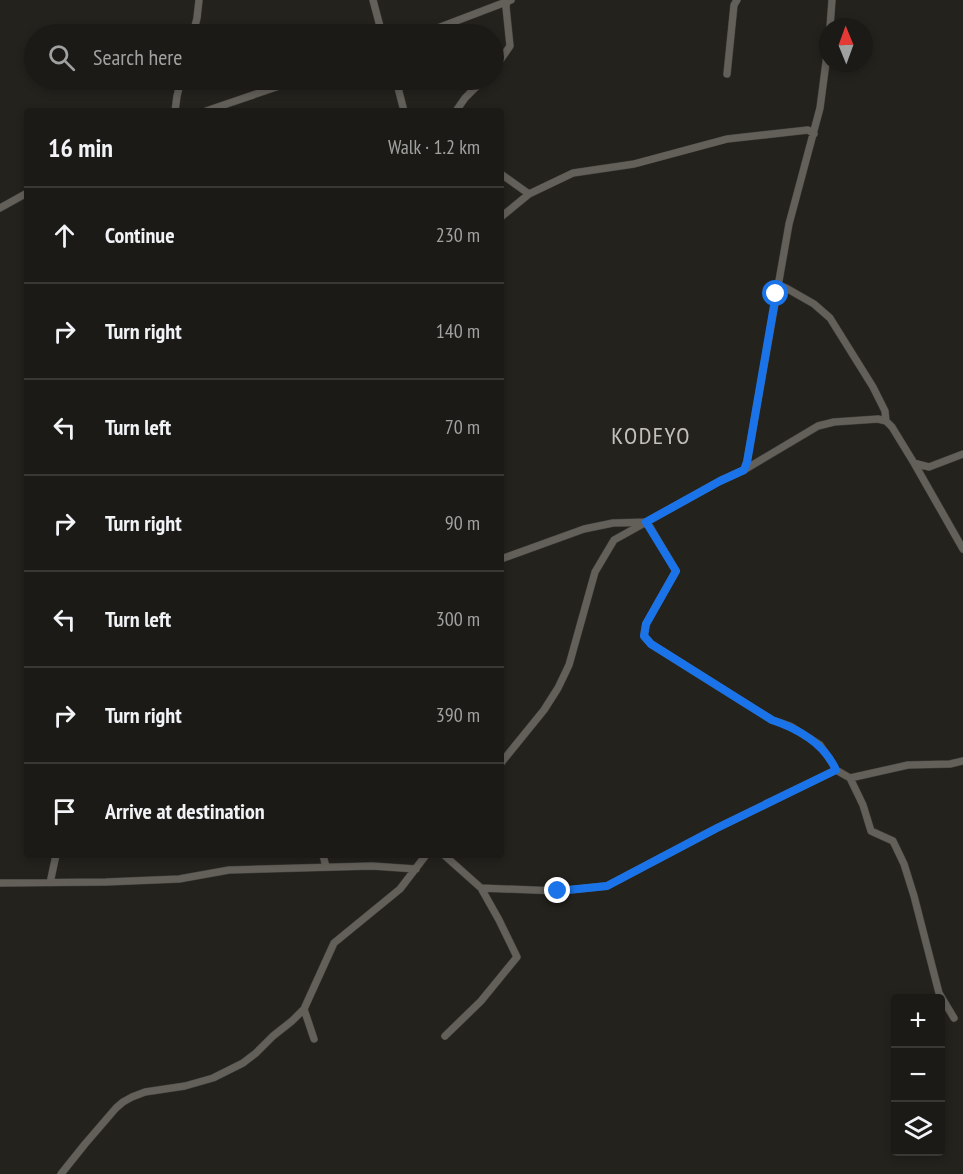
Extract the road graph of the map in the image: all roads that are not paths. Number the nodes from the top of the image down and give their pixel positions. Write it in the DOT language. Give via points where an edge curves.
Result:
graph roads {
  1 [pos="199,0"];
  2 [pos="373,0"];
  3 [pos="737,0"];
  4 [pos="832,0"];
  5 [pos="506,1"];
  6 [pos="831,18"];
  7 [pos="195,24"];
  8 [pos="379,24"];
  9 [pos="447,24"];
  10 [pos="504,55"];
  11 [pos="825,72"];
  12 [pos="727,74"];
  13 [pos="178,90"];
  14 [pos="268,90"];
  15 [pos="399,90"];
  16 [pos="473,90"];
  17 [pos="175,108"];
  18 [pos="215,108"];
  19 [pos="403,108"];
  20 [pos="458,108"];
  21 [pos="813,134"];
  22 [pos="504,176"];
  23 [pos="529,194"];
  24 [pos="24,195"];
  25 [pos="0,208"];
  26 [pos="504,215"];
  27 [pos="776,290"];
  28 [pos="886,421"];
  29 [pos="963,454"];
  30 [pos="914,464"];
  31 [pos="744,470"];
  32 [pos="646,522"];
  33 [pos="963,549"];
  34 [pos="504,558"];
  35 [pos="504,758"];
  36 [pos="963,761"];
  37 [pos="836,770"];
  38 [pos="850,778"];
  39 [pos="55,858"];
  40 [pos="324,858"];
  41 [pos="424,858"];
  42 [pos="447,858"];
  43 [pos="326,867"];
  44 [pos="416,869"];
  45 [pos="0,883"];
  46 [pos="50,883"];
  47 [pos="482,888"];
  48 [pos="304,1009"];
  49 [pos="954,1018"];
  50 [pos="445,1036"];
  51 [pos="314,1039"];
  52 [pos="61,1174"];
  1 -- 7 [label="street"];
  2 -- 8 [label="street"];
  3 -- 12 [label="street"];
  4 -- 6 [label="street"];
  5 -- 9 [label="street"];
  5 -- 10 [label="street" via="510,46"];
  11 -- 21 [label="street"];
  13 -- 17 [label="street"];
  14 -- 18 [label="street"];
  15 -- 19 [label="street"];
  16 -- 20 [label="street"];
  21 -- 23 [label="street" via="808,130 727,139 634,164 573,173"];
  21 -- 27 [label="street"];
  22 -- 23 [label="street"];
  23 -- 26 [label="street"];
  24 -- 25 [label="street"];
  27 -- 28 [label="street" via="786,288 830,318 873,387"];
  27 -- 31 [label="street"];
  28 -- 30 [label="street"];
  28 -- 31 [label="street" via="852,420 818,426"];
  29 -- 30 [label="street" via="929,467"];
  30 -- 33 [label="street"];
  31 -- 32 [label="street"];
  32 -- 34 [label="street" via="584,529"];
  32 -- 35 [label="street" via="614,540 595,572 558,688"];
  32 -- 37 [label="street" via="676,571 646,624 644,636 762,714 820,745"];
  36 -- 38 [label="street" via="908,765"];
  37 -- 38 [label="street"];
  37 -- 47 [label="street" via="607,886 558,891"];
  38 -- 49 [label="street" via="871,831 893,842 904,864 939,993"];
  39 -- 46 [label="street"];
  40 -- 43 [label="street"];
  41 -- 44 [label="street"];
  42 -- 47 [label="street"];
  43 -- 44 [label="street"];
  43 -- 46 [label="street" via="229,870 179,879"];
  44 -- 48 [label="street" via="400,889 334,943"];
  45 -- 46 [label="street"];
  47 -- 50 [label="street" via="517,957 482,1001"];
  48 -- 51 [label="street"];
  48 -- 52 [label="street" via="256,1053 228,1072 185,1086 145,1092 123,1102"];
}
